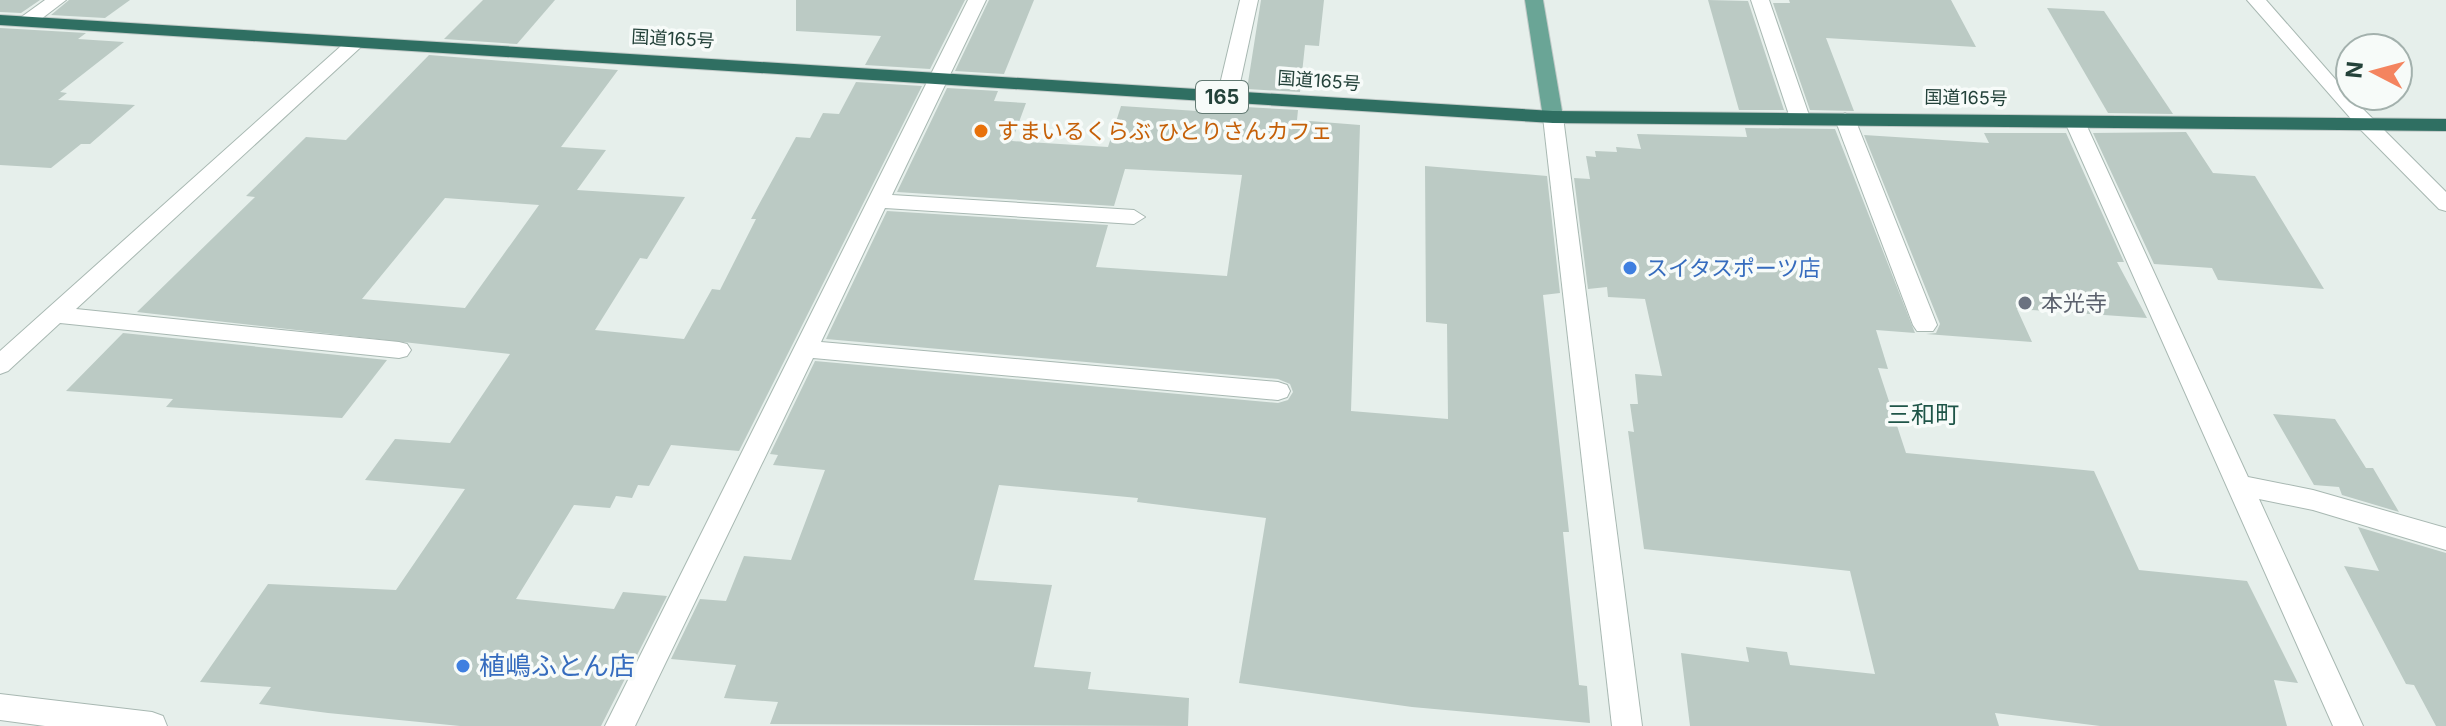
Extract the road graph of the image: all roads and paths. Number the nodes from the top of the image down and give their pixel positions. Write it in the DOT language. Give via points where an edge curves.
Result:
graph roads {
  1 [pos="57,0"];
  2 [pos="977,0"];
  3 [pos="1249,0"];
  4 [pos="1534,0"];
  5 [pos="1760,0"];
  6 [pos="2256,0"];
  7 [pos="0,20"];
  8 [pos="26,22"];
  9 [pos="356,42"];
  10 [pos="940,77"];
  11 [pos="1227,97"];
  12 [pos="1553,117"];
  13 [pos="1800,118"];
  14 [pos="1845,119"];
  15 [pos="2075,122"];
  16 [pos="2367,125"];
  17 [pos="2446,125"];
  18 [pos="879,201"];
  19 [pos="2446,204"];
  20 [pos="1134,217"];
  21 [pos="55,315"];
  22 [pos="1925,325"];
  23 [pos="807,349"];
  24 [pos="399,350"];
  25 [pos="0,365"];
  26 [pos="1278,391"];
  27 [pos="2239,485"];
  28 [pos="2446,539"];
  29 [pos="0,707"];
  30 [pos="152,726"];
  31 [pos="620,726"];
  32 [pos="1627,726"];
  33 [pos="2348,726"];
  1 -- 8 [label="street"];
  2 -- 10 [label="street"];
  3 -- 11 [label="street"];
  4 -- 12 [label="main road"];
  5 -- 13 [label="street"];
  6 -- 16 [label="street"];
  7 -- 8 [label="highway, 国道165号 / 165"];
  8 -- 9 [label="highway, 国道165号 / 165"];
  9 -- 10 [label="highway, 国道165号 / 165"];
  9 -- 21 [label="street"];
  10 -- 11 [label="highway, 国道165号 / 165"];
  10 -- 18 [label="street"];
  11 -- 12 [label="highway, 国道165号 / 165"];
  12 -- 13 [label="highway, 国道165号 / 165"];
  12 -- 32 [label="street"];
  13 -- 14 [label="highway, 国道165号 / 165"];
  14 -- 15 [label="highway, 国道165号 / 165"];
  14 -- 22 [label="street"];
  15 -- 16 [label="highway, 国道165号 / 165"];
  15 -- 27 [label="street"];
  16 -- 17 [label="highway, 国道165号 / 165"];
  16 -- 19 [label="street"];
  18 -- 20 [label="street"];
  18 -- 23 [label="street"];
  21 -- 24 [label="street"];
  21 -- 25 [label="street"];
  23 -- 26 [label="street"];
  23 -- 31 [label="street"];
  27 -- 28 [label="street" via="2313,500"];
  27 -- 33 [label="street"];
  29 -- 30 [label="street"];
}
